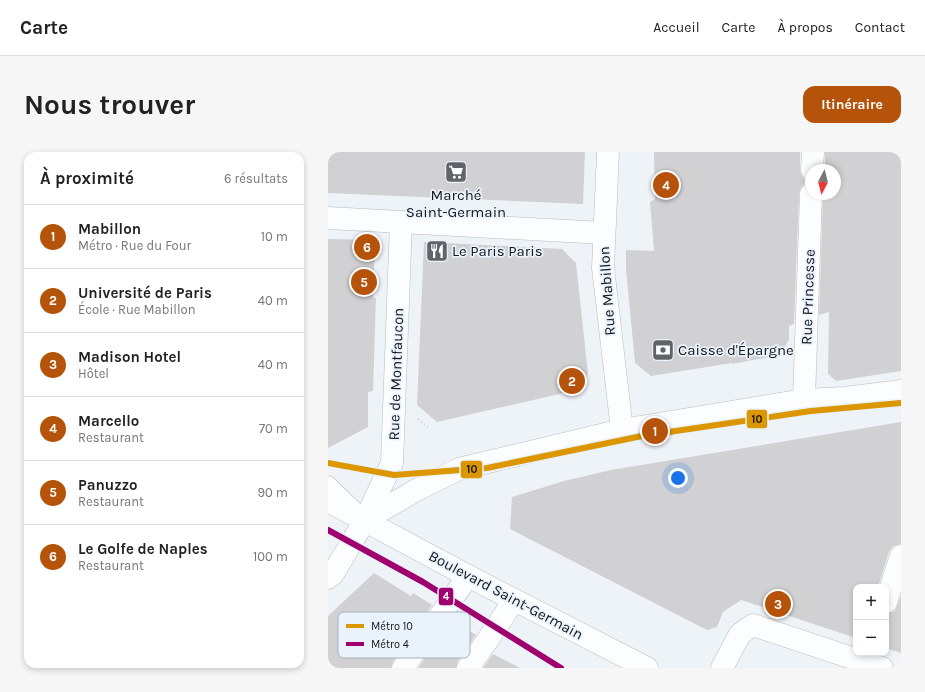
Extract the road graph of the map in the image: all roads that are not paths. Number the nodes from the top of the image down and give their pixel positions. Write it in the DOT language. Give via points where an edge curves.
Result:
graph roads {
  1 [pos="608,152"];
  2 [pos="813,152"];
  3 [pos="812,164"];
  4 [pos="811,200"];
  5 [pos="328,218"];
  6 [pos="401,222"];
  7 [pos="604,233"];
  8 [pos="901,391"];
  9 [pos="804,400"];
  10 [pos="622,430"];
  11 [pos="328,484"];
  12 [pos="328,501"];
  13 [pos="365,520"];
  14 [pos="901,556"];
  15 [pos="468,576"];
  16 [pos="328,578"];
  17 [pos="889,593"];
  18 [pos="514,600"];
  19 [pos="443,612"];
  20 [pos="410,658"];
  21 [pos="871,663"];
  22 [pos="403,668"];
  23 [pos="468,668"];
  24 [pos="647,668"];
  25 [pos="722,668"];
  1 -- 7 [label="street, Rue Mabillon"];
  2 -- 3 [label="street"];
  4 -- 9 [label="street, Rue Princesse"];
  5 -- 6 [label="street"];
  6 -- 7 [label="street"];
  6 -- 13 [label="street, Rue de Montfaucon" via="392,463"];
  7 -- 10 [label="street, Rue Mabillon" via="603,268"];
  8 -- 9 [label="street"];
  9 -- 10 [label="street"];
  10 -- 13 [label="street" via="459,469"];
  11 -- 13 [label="lane, Boulevard Saint-Germain"];
  12 -- 13 [label="street, Boulevard Saint-Germain"];
  13 -- 15 [label="street, Boulevard Saint-Germain"];
  13 -- 16 [label="street, Rue de Montfaucon"];
  14 -- 17 [label="street"];
  15 -- 18 [label="street, Boulevard Saint-Germain"];
  15 -- 19 [label="street"];
  18 -- 23 [label="street"];
  18 -- 24 [label="street, Boulevard Saint-Germain"];
  20 -- 22 [label="street"];
  21 -- 25 [label="street" via="753,625 740,634"];
}
